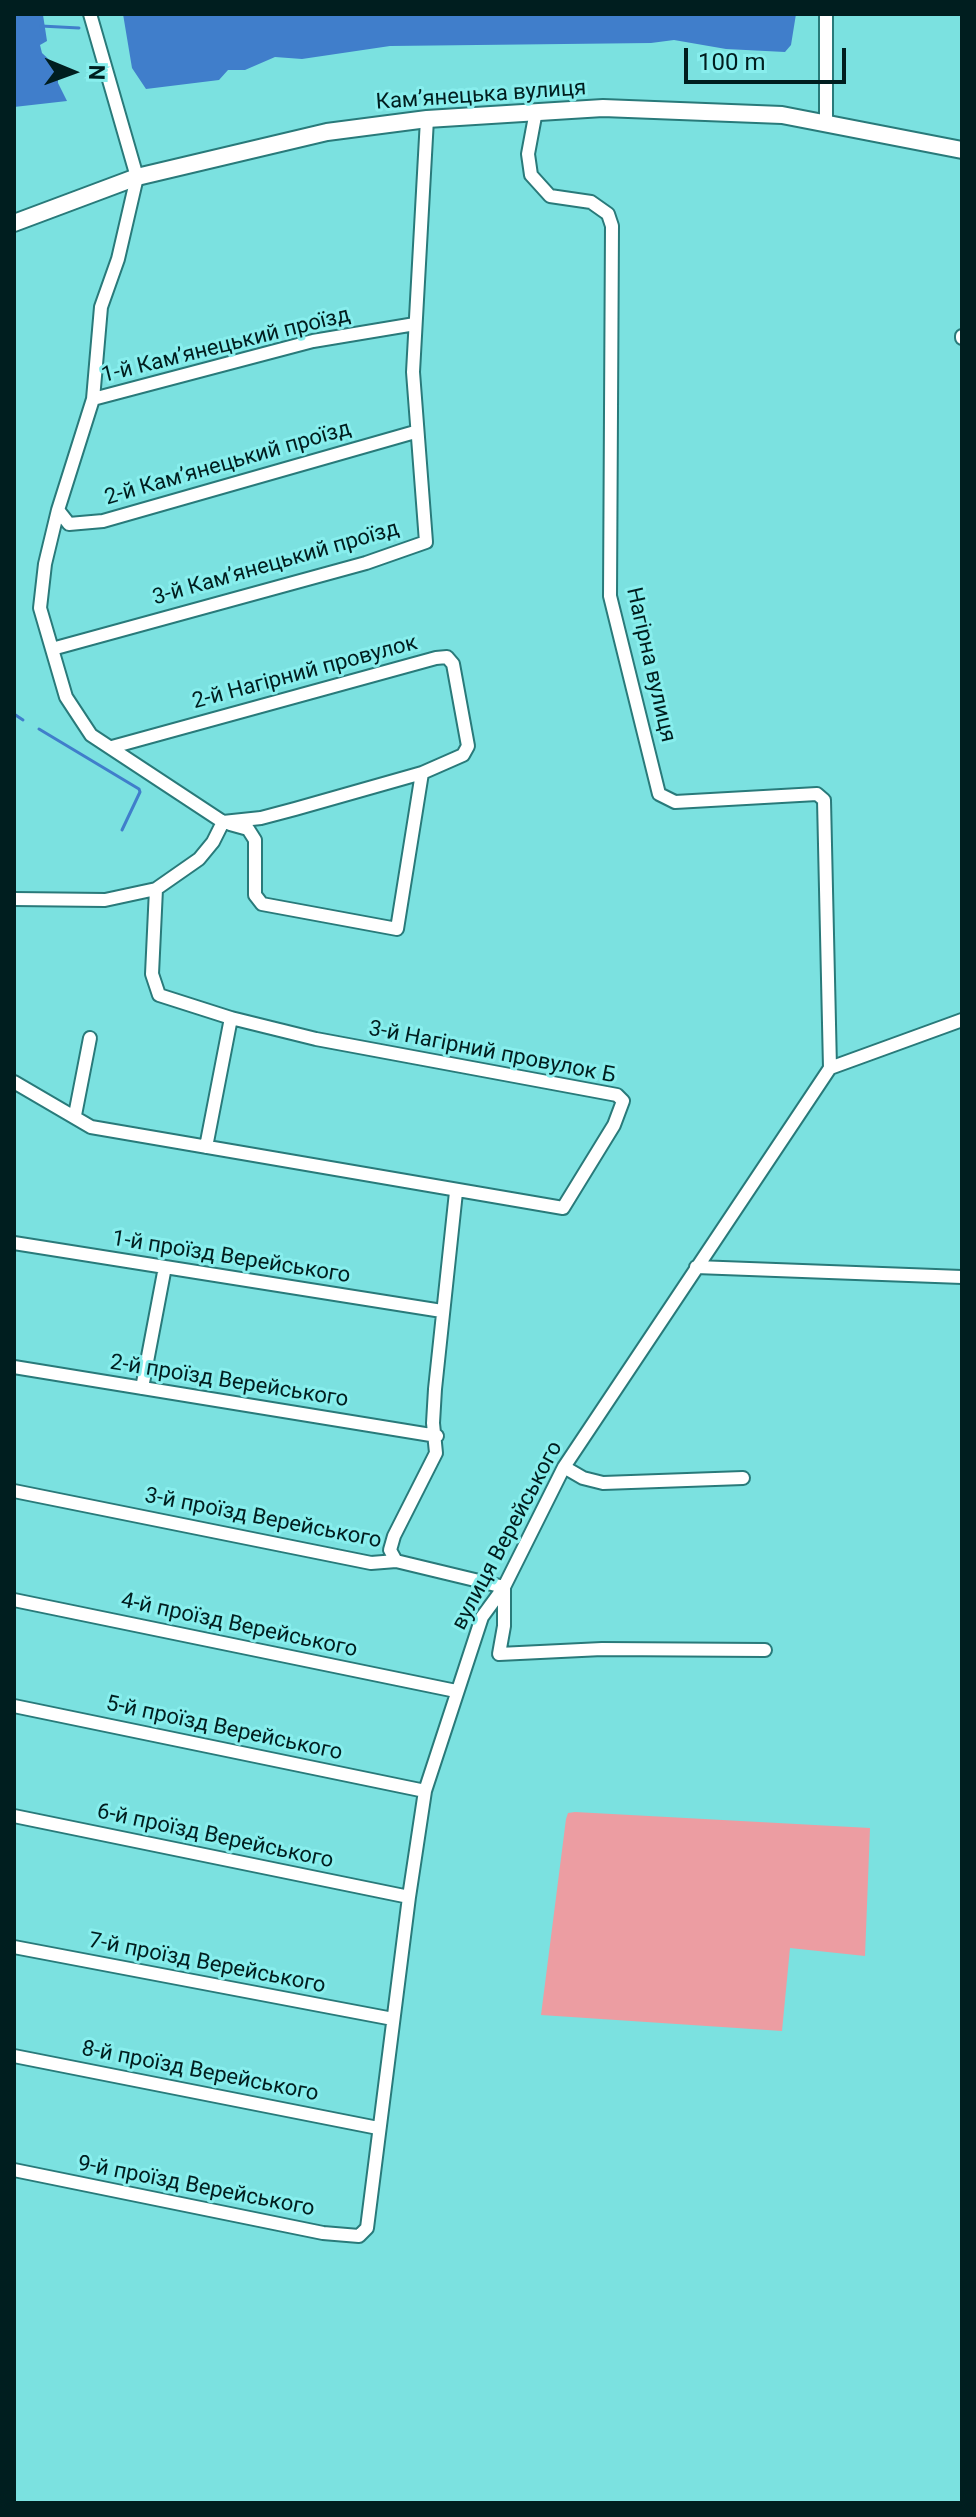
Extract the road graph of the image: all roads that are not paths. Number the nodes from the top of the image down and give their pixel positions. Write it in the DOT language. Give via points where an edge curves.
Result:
graph roads {
  1 [pos="90,14"];
  2 [pos="826,14"];
  3 [pos="536,111"];
  4 [pos="427,119"];
  5 [pos="826,122"];
  6 [pos="962,150"];
  7 [pos="137,177"];
  8 [pos="14,223"];
  9 [pos="415,324"];
  10 [pos="93,399"];
  11 [pos="415,432"];
  12 [pos="58,510"];
  13 [pos="52,649"];
  14 [pos="112,747"];
  15 [pos="422,773"];
  16 [pos="261,818"];
  17 [pos="223,822"];
  18 [pos="248,829"];
  19 [pos="156,889"];
  20 [pos="14,899"];
  21 [pos="231,1018"];
  22 [pos="962,1020"];
  23 [pos="90,1038"];
  24 [pos="830,1068"];
  25 [pos="14,1082"];
  26 [pos="75,1115"];
  27 [pos="206,1147"];
  28 [pos="456,1192"];
  29 [pos="14,1243"];
  30 [pos="165,1267"];
  31 [pos="696,1267"];
  32 [pos="961,1278"];
  33 [pos="442,1311"];
  34 [pos="14,1367"];
  35 [pos="142,1388"];
  36 [pos="437,1436"];
  37 [pos="564,1467"];
  38 [pos="743,1478"];
  39 [pos="14,1491"];
  40 [pos="396,1561"];
  41 [pos="504,1587"];
  42 [pos="14,1600"];
  43 [pos="765,1650"];
  44 [pos="456,1691"];
  45 [pos="14,1706"];
  46 [pos="425,1791"];
  47 [pos="14,1816"];
  48 [pos="409,1897"];
  49 [pos="14,1947"];
  50 [pos="393,2019"];
  51 [pos="14,2056"];
  52 [pos="378,2128"];
  53 [pos="14,2170"];
  54 [pos="367,2228"];
  1 -- 7 [label="street"];
  2 -- 5 [label="street"];
  3 -- 4 [label="main road, Камʼянецька вулиця"];
  3 -- 5 [label="main road, Камʼянецька вулиця" via="603,108 782,115"];
  3 -- 24 [label="street, Нагірна вулиця" via="528,154 531,175 550,196 591,202 608,214 612,226 610,596 659,794 675,802 817,794 824,800"];
  4 -- 7 [label="main road, Камʼянецька вулиця" via="327,132"];
  4 -- 9 [label="street, 3-й Камʼянецький проїзд"];
  5 -- 6 [label="main road, Камʼянецька вулиця"];
  7 -- 8 [label="main road, Камʼянецька вулиця"];
  7 -- 10 [label="street" via="97,325"];
  9 -- 10 [label="street, 1-й Камʼянецький проїзд" via="313,341"];
  9 -- 11 [label="street, 3-й Камʼянецький проїзд"];
  10 -- 12 [label="street"];
  11 -- 12 [label="street, 2-й Камʼянецький проїзд" via="103,521 69,524"];
  11 -- 13 [label="street, 3-й Камʼянецький проїзд" via="426,542"];
  12 -- 13 [label="street" via="40,608"];
  13 -- 14 [label="street" via="77,716 91,735"];
  14 -- 15 [label="street, 2-й Нагірний провулок" via="447,657 453,664 468,746 453,762"];
  14 -- 17 [label="street"];
  15 -- 16 [label="street, 2-й Нагірний провулок"];
  15 -- 18 [label="street" via="397,929 256,900 255,840"];
  16 -- 17 [label="street, 2-й Нагірний провулок"];
  16 -- 18 [label="street"];
  17 -- 18 [label="street"];
  17 -- 19 [label="street" via="199,859"];
  19 -- 20 [label="street" via="105,900"];
  19 -- 21 [label="street, 3-й Нагірний провулок Б" via="153,986 159,995"];
  21 -- 27 [label="street"];
  21 -- 28 [label="street, 3-й Нагірний провулок Б" via="617,1095 623,1101 563,1208"];
  22 -- 24 [label="street"];
  23 -- 26 [label="street"];
  24 -- 31 [label="street, вулиця Верейського"];
  25 -- 26 [label="street, 3-й Нагірний провулок Б"];
  26 -- 27 [label="street, 3-й Нагірний провулок Б" via="91,1127"];
  27 -- 28 [label="street, 3-й Нагірний провулок Б"];
  28 -- 33 [label="street"];
  29 -- 30 [label="street, 1-й проїзд Верейського"];
  30 -- 33 [label="street, 1-й проїзд Верейського"];
  30 -- 35 [label="street"];
  31 -- 32 [label="street"];
  31 -- 37 [label="street, вулиця Верейського"];
  33 -- 36 [label="street" via="433,1423"];
  34 -- 35 [label="street, 2-й проїзд Верейського"];
  35 -- 36 [label="street, 2-й проїзд Верейського"];
  36 -- 40 [label="street" via="436,1453 394,1536 390,1550"];
  37 -- 38 [label="street" via="603,1483"];
  37 -- 41 [label="street, вулиця Верейського"];
  39 -- 40 [label="street, 3-й проїзд Верейського" via="371,1563"];
  40 -- 41 [label="street, 3-й проїзд Верейського"];
  41 -- 43 [label="street" via="499,1654"];
  41 -- 44 [label="street, вулиця Верейського" via="482,1617"];
  42 -- 44 [label="street, 4-й проїзд Верейського"];
  44 -- 46 [label="street, вулиця Верейського"];
  45 -- 46 [label="street, 5-й проїзд Верейського"];
  46 -- 48 [label="street, вулиця Верейського"];
  47 -- 48 [label="street, 6-й проїзд Верейського"];
  48 -- 50 [label="street, вулиця Верейського"];
  49 -- 50 [label="street, 7-й проїзд Верейського"];
  50 -- 52 [label="street, вулиця Верейського"];
  51 -- 52 [label="street, 8-й проїзд Верейського"];
  52 -- 54 [label="street, вулиця Верейського"];
  53 -- 54 [label="street, 9-й проїзд Верейського" via="323,2233 359,2236"];
}
